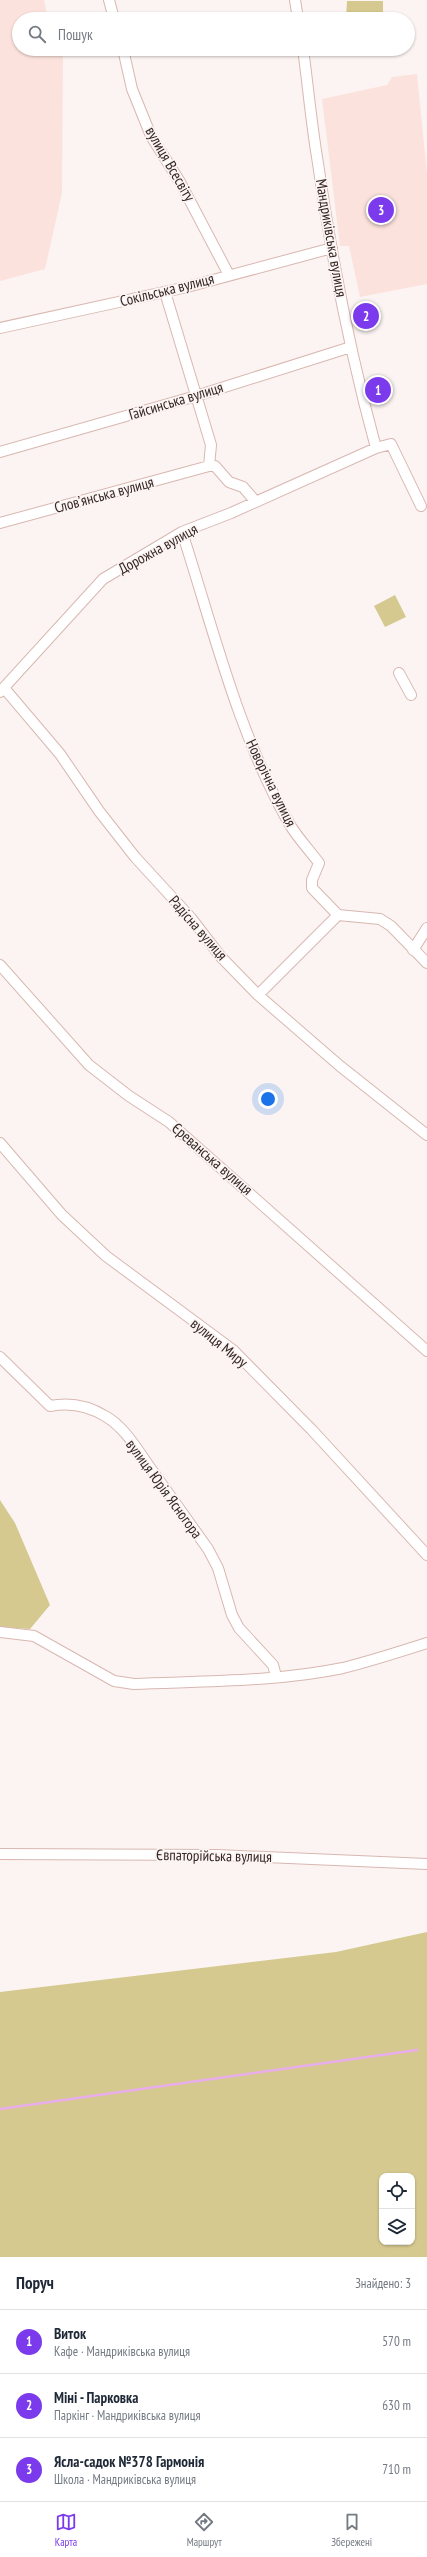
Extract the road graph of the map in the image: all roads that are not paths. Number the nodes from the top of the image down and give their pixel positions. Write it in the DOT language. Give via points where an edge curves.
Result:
graph roads {
  1 [pos="109,0"];
  2 [pos="295,0"];
  3 [pos="112,12"];
  4 [pos="297,12"];
  5 [pos="125,56"];
  6 [pos="304,56"];
  7 [pos="332,248"];
  8 [pos="229,275"];
  9 [pos="165,292"];
  10 [pos="0,328"];
  11 [pos="351,347"];
  12 [pos="196,396"];
  13 [pos="376,448"];
  14 [pos="0,452"];
  15 [pos="209,466"];
  16 [pos="256,502"];
  17 [pos="421,506"];
  18 [pos="0,523"];
  19 [pos="182,532"];
  20 [pos="399,673"];
  21 [pos="2,690"];
  22 [pos="411,695"];
  23 [pos="338,915"];
  24 [pos="427,928"];
  25 [pos="413,950"];
  26 [pos="427,963"];
  27 [pos="0,965"];
  28 [pos="258,995"];
  29 [pos="427,1135"];
  30 [pos="0,1143"];
  31 [pos="427,1351"];
  32 [pos="0,1357"];
  33 [pos="427,1555"];
  34 [pos="0,1632"];
  35 [pos="427,1643"];
  36 [pos="276,1676"];
  37 [pos="0,1854"];
  38 [pos="427,1864"];
  1 -- 3 [label="street"];
  2 -- 4 [label="street"];
  5 -- 8 [label="street, вулиця Всесвіту" via="132,89 151,136 180,182"];
  6 -- 7 [label="street, Мандриківська вулиця"];
  7 -- 8 [label="street, Сокільська вулиця"];
  7 -- 11 [label="street, Мандриківська вулиця"];
  8 -- 9 [label="street, Сокільська вулиця"];
  9 -- 10 [label="street, Сокільська вулиця"];
  9 -- 12 [label="street"];
  11 -- 12 [label="street, Гайсинська вулиця"];
  11 -- 13 [label="street, Мандриківська вулиця"];
  12 -- 14 [label="street, Гайсинська вулиця"];
  12 -- 15 [label="street" via="211,446"];
  13 -- 16 [label="street, Дорожна вулиця"];
  13 -- 17 [label="street" via="391,444"];
  15 -- 16 [label="street" via="215,466 229,482 243,487"];
  15 -- 18 [label="street, Словʼянська вулиця"];
  16 -- 19 [label="street, Дорожна вулиця"];
  19 -- 21 [label="street, Дорожна вулиця" via="103,579"];
  19 -- 23 [label="street, Новорічна вулиця" via="225,672 254,754 290,826 319,863 312,880 312,888"];
  20 -- 22 [label="street"];
  21 -- 28 [label="street, Радісна вулиця" via="60,754 134,857 191,918 221,957"];
  23 -- 25 [label="street" via="380,918"];
  23 -- 28 [label="street"];
  24 -- 25 [label="street"];
  25 -- 26 [label="street"];
  27 -- 31 [label="street, Єреванська вулиця" via="89,1065 129,1096 170,1122"];
  28 -- 29 [label="street, Радісна вулиця" via="340,1066"];
  30 -- 33 [label="street, вулиця Миру" via="62,1215 106,1256 233,1350 312,1430"];
  32 -- 36 [label="street, вулиця Юрія Ясногора" via="50,1406 64,1403 81,1404 115,1423 208,1549 218,1568 232,1615 239,1628 273,1665"];
  34 -- 36 [label="street" via="34,1636 93,1671 124,1684"];
  35 -- 36 [label="street" via="342,1668"];
  37 -- 38 [label="street, Євпаторійська вулиця" via="217,1855"];
}
